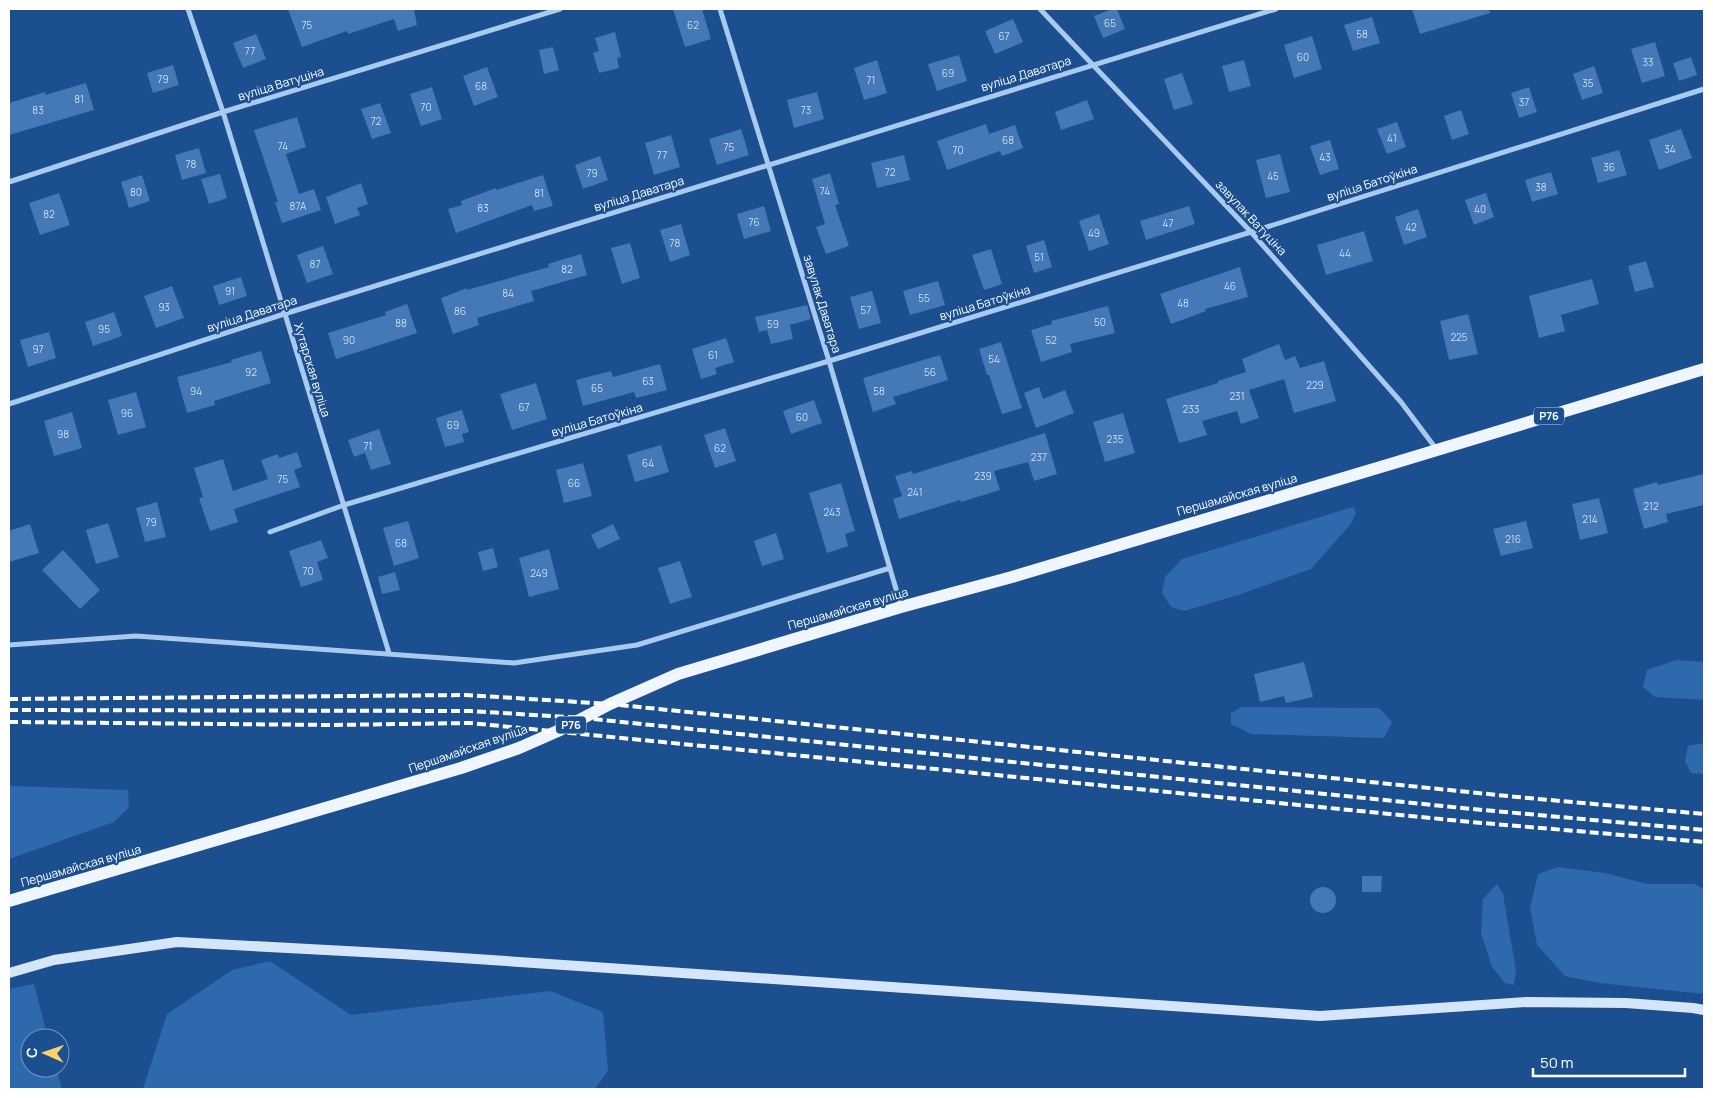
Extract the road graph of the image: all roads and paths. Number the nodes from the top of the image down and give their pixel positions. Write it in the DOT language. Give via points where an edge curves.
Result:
graph roads {
  1 [pos="188,9"];
  2 [pos="560,9"];
  3 [pos="720,9"];
  4 [pos="1040,9"];
  5 [pos="1276,9"];
  6 [pos="1092,64"];
  7 [pos="1704,89"];
  8 [pos="223,112"];
  9 [pos="768,164"];
  10 [pos="9,182"];
  11 [pos="1251,232"];
  12 [pos="284,314"];
  13 [pos="829,361"];
  14 [pos="1704,369"];
  15 [pos="9,404"];
  16 [pos="1437,451"];
  17 [pos="344,505"];
  18 [pos="270,532"];
  19 [pos="890,568"];
  20 [pos="901,607"];
  21 [pos="9,645"];
  22 [pos="389,652"];
  23 [pos="9,901"];
  24 [pos="9,973"];
  25 [pos="1704,1010"];
  1 -- 8 [label="street, Хутарская вуліца"];
  2 -- 8 [label="street, вуліца Ватуціна"];
  3 -- 9 [label="street, завулак Даватара"];
  4 -- 6 [label="street, завулак Ватуціна"];
  5 -- 6 [label="street, вуліца Даватара"];
  6 -- 9 [label="street, вуліца Даватара"];
  6 -- 11 [label="street, завулак Ватуціна"];
  7 -- 11 [label="street, вуліца Батоўкіна"];
  8 -- 10 [label="street, вуліца Ватуціна"];
  8 -- 12 [label="street, Хутарская вуліца"];
  9 -- 12 [label="street, вуліца Даватара"];
  9 -- 13 [label="street, завулак Даватара"];
  11 -- 13 [label="street, вуліца Батоўкіна"];
  11 -- 16 [label="street, завулак Ватуціна" via="1401,402"];
  12 -- 15 [label="street, вуліца Даватара"];
  12 -- 17 [label="street, Хутарская вуліца"];
  13 -- 17 [label="street, вуліца Батоўкіна"];
  13 -- 19 [label="street, завулак Даватара"];
  14 -- 16 [label="main road, Першамайская вуліца / Р76"];
  16 -- 20 [label="main road, Першамайская вуліца / Р76"];
  17 -- 18 [label="street, вуліца Батоўкіна"];
  17 -- 22 [label="street, Хутарская вуліца"];
  19 -- 20 [label="street, завулак Даватара"];
  19 -- 22 [label="street" via="637,645 514,662"];
  20 -- 23 [label="main road, Першамайская вуліца / Р76" via="678,674 552,734 461,768"];
  21 -- 22 [label="street" via="136,636"];
  24 -- 25 [label="street" via="54,960 177,942 1320,1016 1527,1002 1626,1003"];
}
